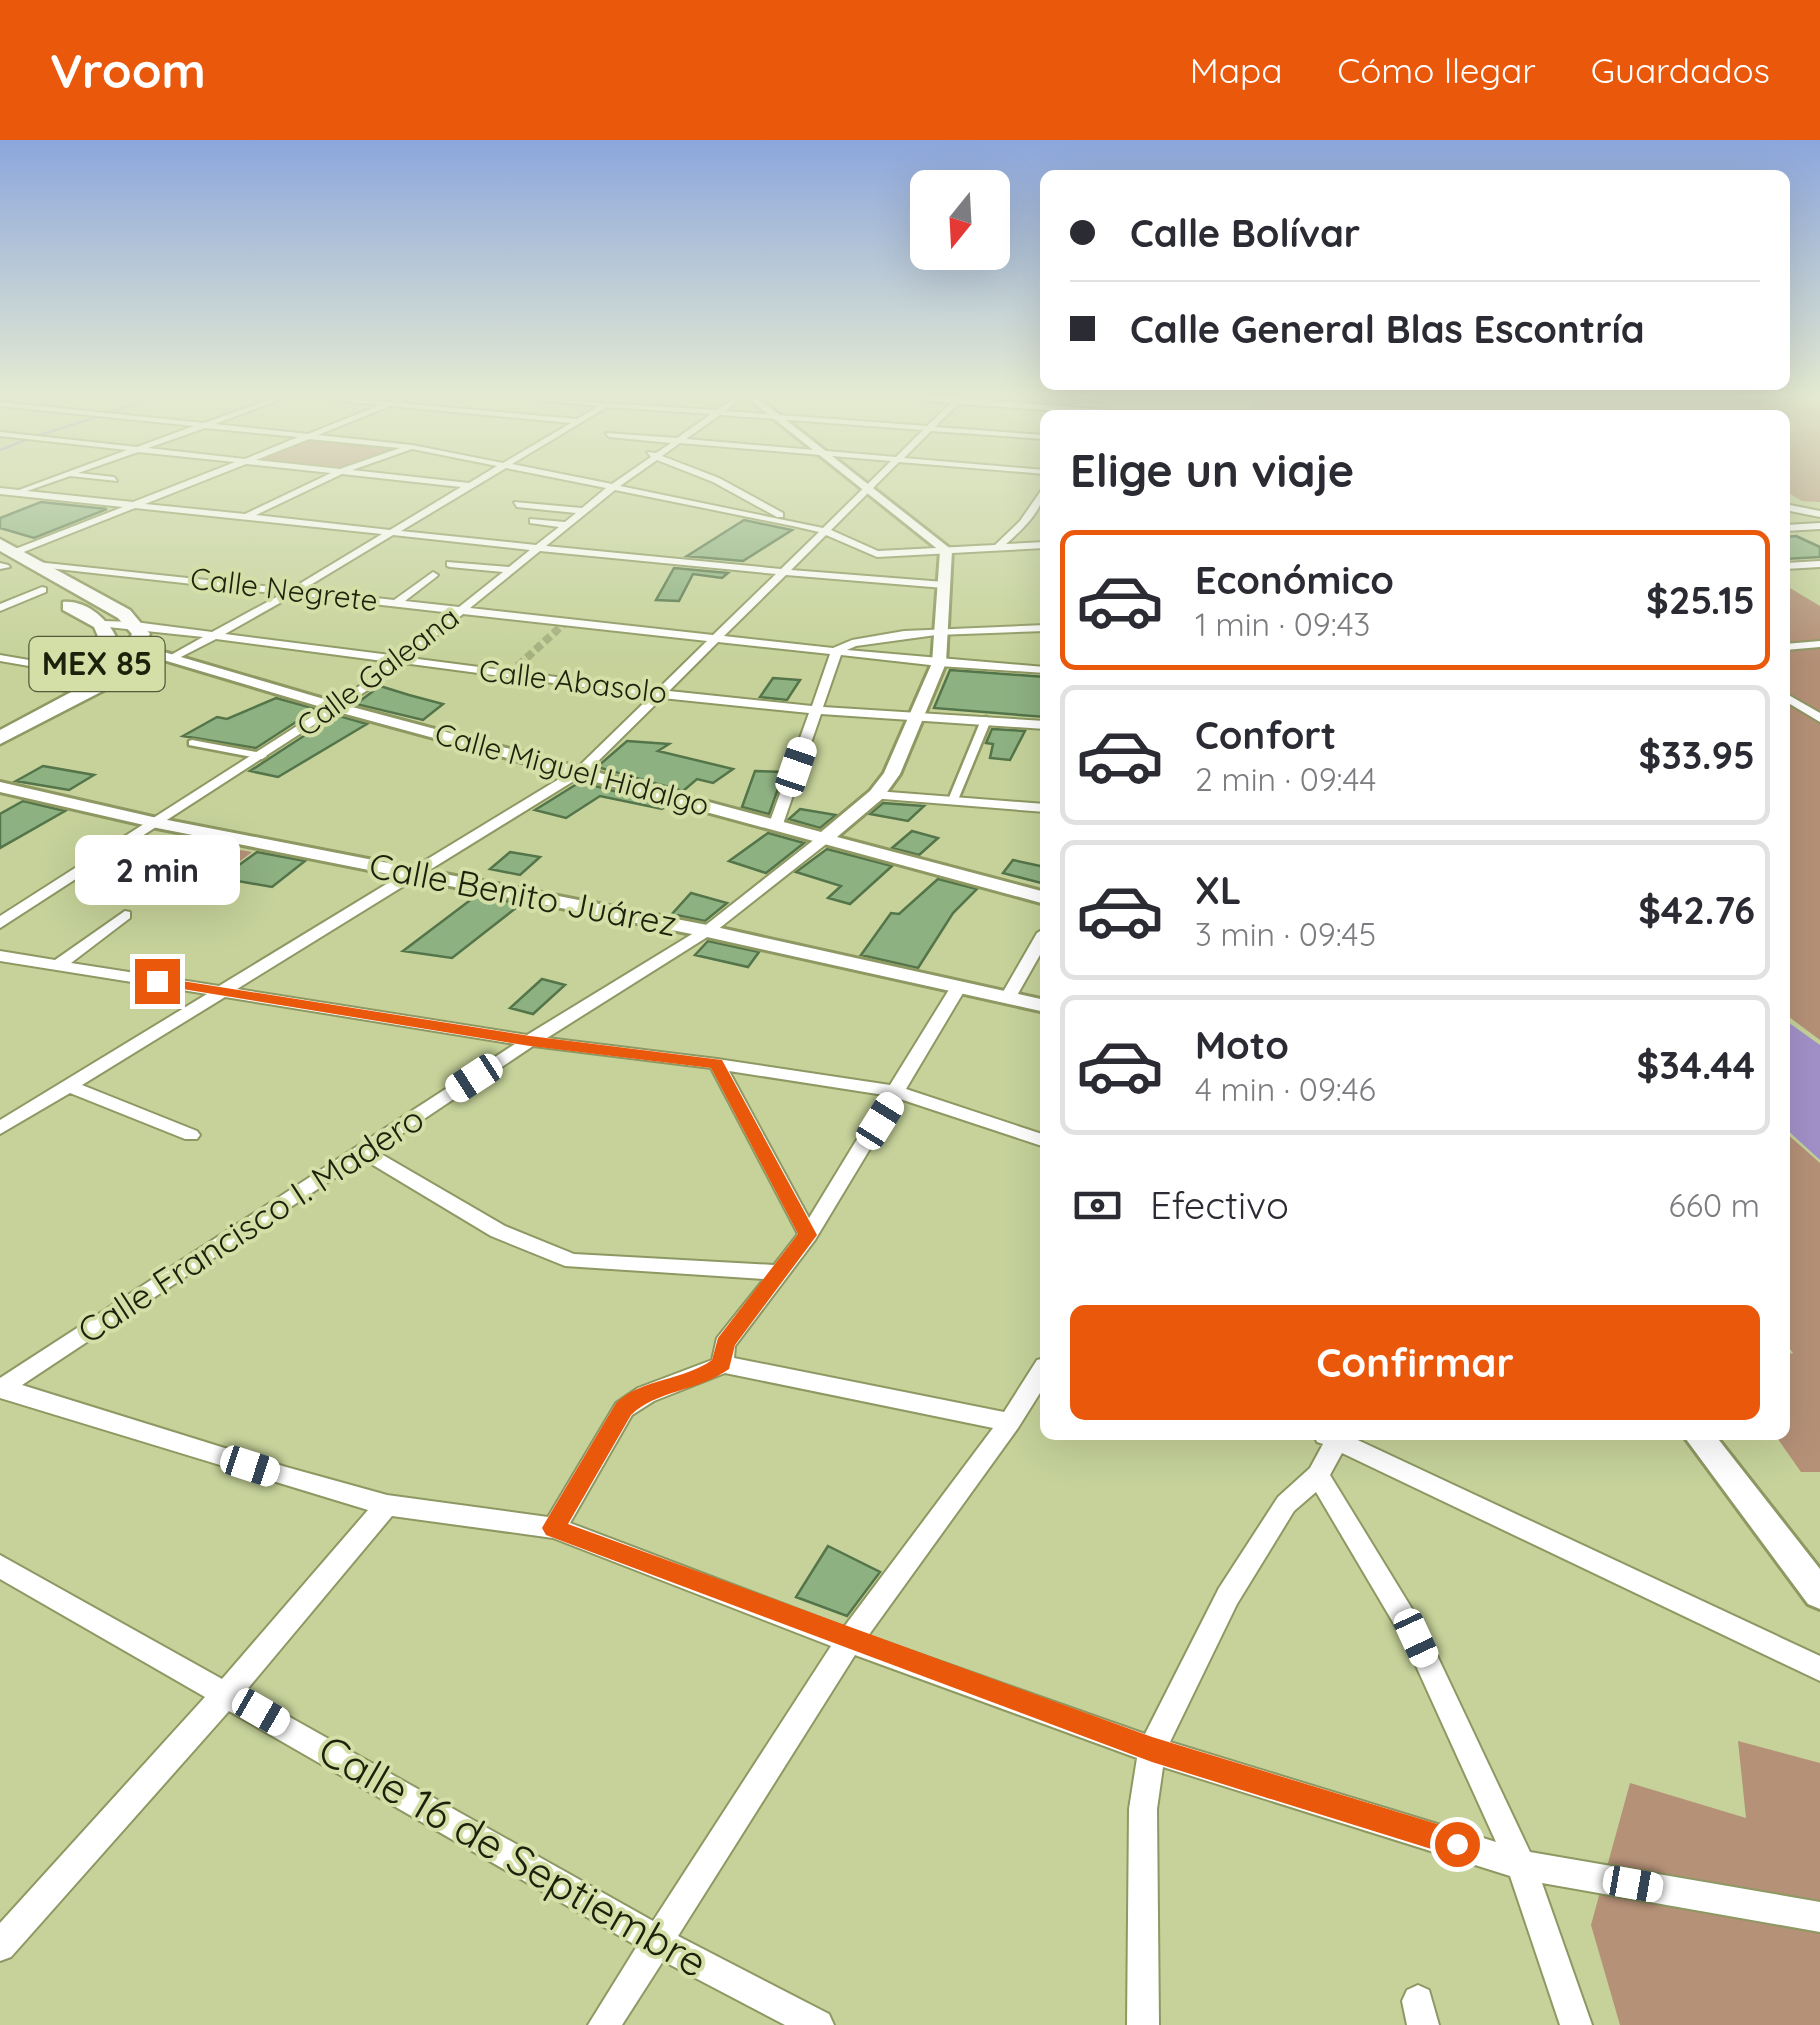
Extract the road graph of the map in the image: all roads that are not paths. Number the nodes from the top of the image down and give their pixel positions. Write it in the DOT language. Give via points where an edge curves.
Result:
graph roads {
  1 [pos="34,486"];
  2 [pos="185,486"];
  3 [pos="310,486"];
  4 [pos="471,486"];
  5 [pos="602,486"];
  6 [pos="615,486"];
  7 [pos="727,486"];
  8 [pos="866,486"];
  9 [pos="870,486"];
  10 [pos="612,488"];
  11 [pos="868,488"];
  12 [pos="16,492"];
  13 [pos="0,495"];
  14 [pos="1040,496"];
  15 [pos="517,504"];
  16 [pos="136,506"];
  17 [pos="1790,508"];
  18 [pos="587,511"];
  19 [pos="1820,514"];
  20 [pos="247,516"];
  21 [pos="532,521"];
  22 [pos="794,523"];
  23 [pos="569,525"];
  24 [pos="1820,526"];
  25 [pos="1790,528"];
  26 [pos="826,531"];
  27 [pos="392,532"];
  28 [pos="1040,545"];
  29 [pos="998,546"];
  30 [pos="539,548"];
  31 [pos="946,550"];
  32 [pos="4,559"];
  33 [pos="30,564"];
  34 [pos="450,564"];
  35 [pos="1820,564"];
  36 [pos="1790,566"];
  37 [pos="73,567"];
  38 [pos="513,570"];
  39 [pos="781,573"];
  40 [pos="434,575"];
  41 [pos="42,583"];
  42 [pos="944,585"];
  43 [pos="292,592"];
  44 [pos="396,603"];
  45 [pos="0,608"];
  46 [pos="460,610"];
  47 [pos="102,624"];
  48 [pos="136,625"];
  49 [pos="1040,628"];
  50 [pos="940,634"];
  51 [pos="214,637"];
  52 [pos="715,638"];
  53 [pos="1820,644"];
  54 [pos="1790,647"];
  55 [pos="836,650"];
  56 [pos="132,656"];
  57 [pos="0,658"];
  58 [pos="173,658"];
  59 [pos="401,660"];
  60 [pos="939,663"];
  61 [pos="93,668"];
  62 [pos="1040,670"];
  63 [pos="661,694"];
  64 [pos="1790,699"];
  65 [pos="336,708"];
  66 [pos="816,710"];
  67 [pos="915,716"];
  68 [pos="1820,718"];
  69 [pos="986,720"];
  70 [pos="0,722"];
  71 [pos="1040,725"];
  72 [pos="0,738"];
  73 [pos="192,743"];
  74 [pos="262,756"];
  75 [pos="581,771"];
  76 [pos="0,788"];
  77 [pos="876,796"];
  78 [pos="953,800"];
  79 [pos="1040,808"];
  80 [pos="157,822"];
  81 [pos="776,824"];
  82 [pos="825,838"];
  83 [pos="411,873"];
  84 [pos="1040,897"];
  85 [pos="125,915"];
  86 [pos="0,923"];
  87 [pos="706,931"];
  88 [pos="1040,942"];
  89 [pos="0,956"];
  90 [pos="58,965"];
  91 [pos="958,988"];
  92 [pos="223,992"];
  93 [pos="1006,998"];
  94 [pos="1040,1005"];
  95 [pos="530,1041"];
  96 [pos="716,1064"];
  97 [pos="69,1086"];
  98 [pos="898,1092"];
  99 [pos="0,1128"];
  100 [pos="191,1135"];
  101 [pos="1040,1139"];
  102 [pos="363,1151"];
  103 [pos="808,1235"];
  104 [pos="777,1272"];
  105 [pos="722,1364"];
  106 [pos="1040,1374"];
  107 [pos="1,1388"];
  108 [pos="1010,1422"];
  109 [pos="1329,1440"];
  110 [pos="1334,1440"];
  111 [pos="1702,1440"];
  112 [pos="1318,1475"];
  113 [pos="388,1505"];
  114 [pos="554,1528"];
  115 [pos="0,1566"];
  116 [pos="1820,1594"];
  117 [pos="850,1641"];
  118 [pos="1820,1669"];
  119 [pos="228,1693"];
  120 [pos="1152,1750"];
  121 [pos="1521,1864"];
  122 [pos="1820,1917"];
  123 [pos="659,1942"];
  124 [pos="0,1946"];
  125 [pos="604,2025"];
  126 [pos="818,2025"];
  127 [pos="1143,2025"];
  128 [pos="1576,2025"];
  1 -- 12 [label="street"];
  2 -- 16 [label="street"];
  3 -- 20 [label="street"];
  4 -- 27 [label="street"];
  5 -- 10 [label="street"];
  6 -- 10 [label="street, Calle Galeana"];
  7 -- 22 [label="street"];
  8 -- 11 [label="street"];
  9 -- 11 [label="street"];
  10 -- 18 [label="street, Calle Galeana"];
  10 -- 22 [label="street"];
  11 -- 26 [label="street"];
  11 -- 31 [label="street"];
  12 -- 13 [label="street"];
  12 -- 16 [label="street"];
  14 -- 29 [label="street" via="1024,523"];
  15 -- 18 [label="street"];
  16 -- 20 [label="street"];
  16 -- 32 [label="street"];
  17 -- 19 [label="street"];
  18 -- 23 [label="street, Calle Galeana"];
  20 -- 27 [label="street"];
  21 -- 23 [label="street"];
  22 -- 26 [label="street"];
  23 -- 30 [label="street, Calle Galeana"];
  24 -- 25 [label="street"];
  26 -- 31 [label="street" via="878,554"];
  26 -- 39 [label="street"];
  27 -- 30 [label="street"];
  27 -- 43 [label="street"];
  28 -- 29 [label="street"];
  29 -- 31 [label="street"];
  30 -- 38 [label="street, Calle Galeana"];
  30 -- 39 [label="street"];
  31 -- 42 [label="street, Calle Francisco I. Madero"];
  32 -- 33 [label="main road, MEX 85"];
  32 -- 41 [label="main road, MEX 85"];
  33 -- 37 [label="street, Calle Negrete"];
  33 -- 41 [label="main road, MEX 85"];
  34 -- 38 [label="street"];
  35 -- 36 [label="street"];
  37 -- 41 [label="main road"];
  37 -- 43 [label="street, Calle Negrete"];
  38 -- 46 [label="street, Calle Galeana"];
  39 -- 42 [label="street"];
  39 -- 52 [label="street"];
  40 -- 44 [label="street"];
  41 -- 45 [label="street"];
  41 -- 47 [label="main road, MEX 85"];
  41 -- 48 [label="main road, MEX 85" via="124,614"];
  42 -- 50 [label="street, Calle Francisco I. Madero"];
  43 -- 44 [label="street, Calle Negrete"];
  43 -- 51 [label="street"];
  44 -- 46 [label="street, Calle Negrete"];
  46 -- 52 [label="street, Calle Negrete"];
  46 -- 59 [label="street, Calle Galeana"];
  47 -- 48 [label="street, Calle Abasolo"];
  47 -- 61 [label="main road, MEX 85" via="109,642"];
  48 -- 51 [label="street, Calle Abasolo"];
  48 -- 56 [label="main road, MEX 85" via="141,634"];
  49 -- 50 [label="street, Calle Negrete"];
  50 -- 55 [label="street, Calle Negrete"];
  50 -- 60 [label="street, Calle Francisco I. Madero"];
  51 -- 58 [label="street"];
  51 -- 59 [label="street, Calle Abasolo"];
  52 -- 55 [label="street, Calle Negrete"];
  52 -- 63 [label="street"];
  53 -- 54 [label="street"];
  55 -- 60 [label="street, Calle Negrete"];
  55 -- 66 [label="street"];
  56 -- 58 [label="street, Calle Miguel Hidalgo"];
  56 -- 61 [label="street, Calle Miguel Hidalgo"];
  56 -- 72 [label="main road, MEX 85" via="98,688"];
  57 -- 61 [label="street"];
  58 -- 65 [label="street, Calle Miguel Hidalgo"];
  59 -- 63 [label="street, Calle Abasolo"];
  59 -- 65 [label="street, Calle Galeana"];
  60 -- 62 [label="street, Calle Negrete"];
  60 -- 67 [label="street, Calle Francisco I. Madero"];
  61 -- 70 [label="main road, MEX 85"];
  63 -- 66 [label="street, Calle Abasolo"];
  63 -- 75 [label="street"];
  64 -- 68 [label="street"];
  65 -- 74 [label="street, Calle Galeana"];
  65 -- 75 [label="street, Calle Miguel Hidalgo"];
  66 -- 67 [label="street, Calle Abasolo"];
  66 -- 81 [label="street"];
  67 -- 69 [label="street, Calle Abasolo"];
  67 -- 77 [label="street, Calle Francisco I. Madero"];
  69 -- 71 [label="street, Calle Abasolo"];
  69 -- 78 [label="street"];
  73 -- 74 [label="street"];
  74 -- 80 [label="street, Calle Galeana"];
  75 -- 81 [label="street, Calle Miguel Hidalgo"];
  75 -- 83 [label="street"];
  76 -- 80 [label="street, Calle Benito Juárez"];
  77 -- 78 [label="street"];
  77 -- 82 [label="street, Calle Francisco I. Madero"];
  78 -- 79 [label="street"];
  80 -- 83 [label="street, Calle Benito Juárez"];
  80 -- 86 [label="street, Calle Galeana"];
  81 -- 82 [label="street, Calle Miguel Hidalgo"];
  82 -- 84 [label="street, Calle Miguel Hidalgo"];
  82 -- 87 [label="street, Calle Francisco I. Madero"];
  83 -- 87 [label="street, Calle Benito Juárez"];
  83 -- 92 [label="street"];
  85 -- 90 [label="street"];
  87 -- 91 [label="street, Calle Benito Juárez"];
  87 -- 95 [label="street, Calle Francisco I. Madero"];
  88 -- 93 [label="street"];
  89 -- 90 [label="street"];
  90 -- 92 [label="street"];
  91 -- 93 [label="street, Calle Benito Juárez"];
  91 -- 98 [label="street"];
  92 -- 95 [label="street"];
  92 -- 97 [label="street"];
  93 -- 94 [label="street, Calle Benito Juárez"];
  95 -- 96 [label="street"];
  95 -- 102 [label="street, Calle Francisco I. Madero"];
  96 -- 98 [label="street"];
  96 -- 103 [label="street"];
  97 -- 99 [label="street"];
  97 -- 100 [label="street"];
  98 -- 101 [label="street"];
  98 -- 103 [label="street"];
  102 -- 104 [label="street" via="498,1230 572,1262"];
  102 -- 107 [label="street, Calle Francisco I. Madero"];
  103 -- 104 [label="street"];
  104 -- 105 [label="street" via="725,1344"];
  105 -- 108 [label="street"];
  105 -- 114 [label="street" via="703,1378 636,1397"];
  106 -- 108 [label="street"];
  107 -- 113 [label="street"];
  108 -- 117 [label="street"];
  109 -- 112 [label="street"];
  110 -- 118 [label="street"];
  111 -- 116 [label="street"];
  112 -- 120 [label="street" via="1286,1504 1228,1596"];
  112 -- 121 [label="street" via="1416,1638"];
  113 -- 114 [label="street"];
  113 -- 119 [label="street"];
  114 -- 117 [label="street"];
  115 -- 119 [label="street, Calle 16 de Septiembre"];
  117 -- 120 [label="street"];
  117 -- 123 [label="street"];
  119 -- 123 [label="street, Calle 16 de Septiembre"];
  119 -- 124 [label="street"];
  120 -- 121 [label="street"];
  120 -- 127 [label="street" via="1142,1809"];
  121 -- 122 [label="street"];
  121 -- 128 [label="street"];
  123 -- 125 [label="street"];
  123 -- 126 [label="street, Calle 16 de Septiembre"];
}
